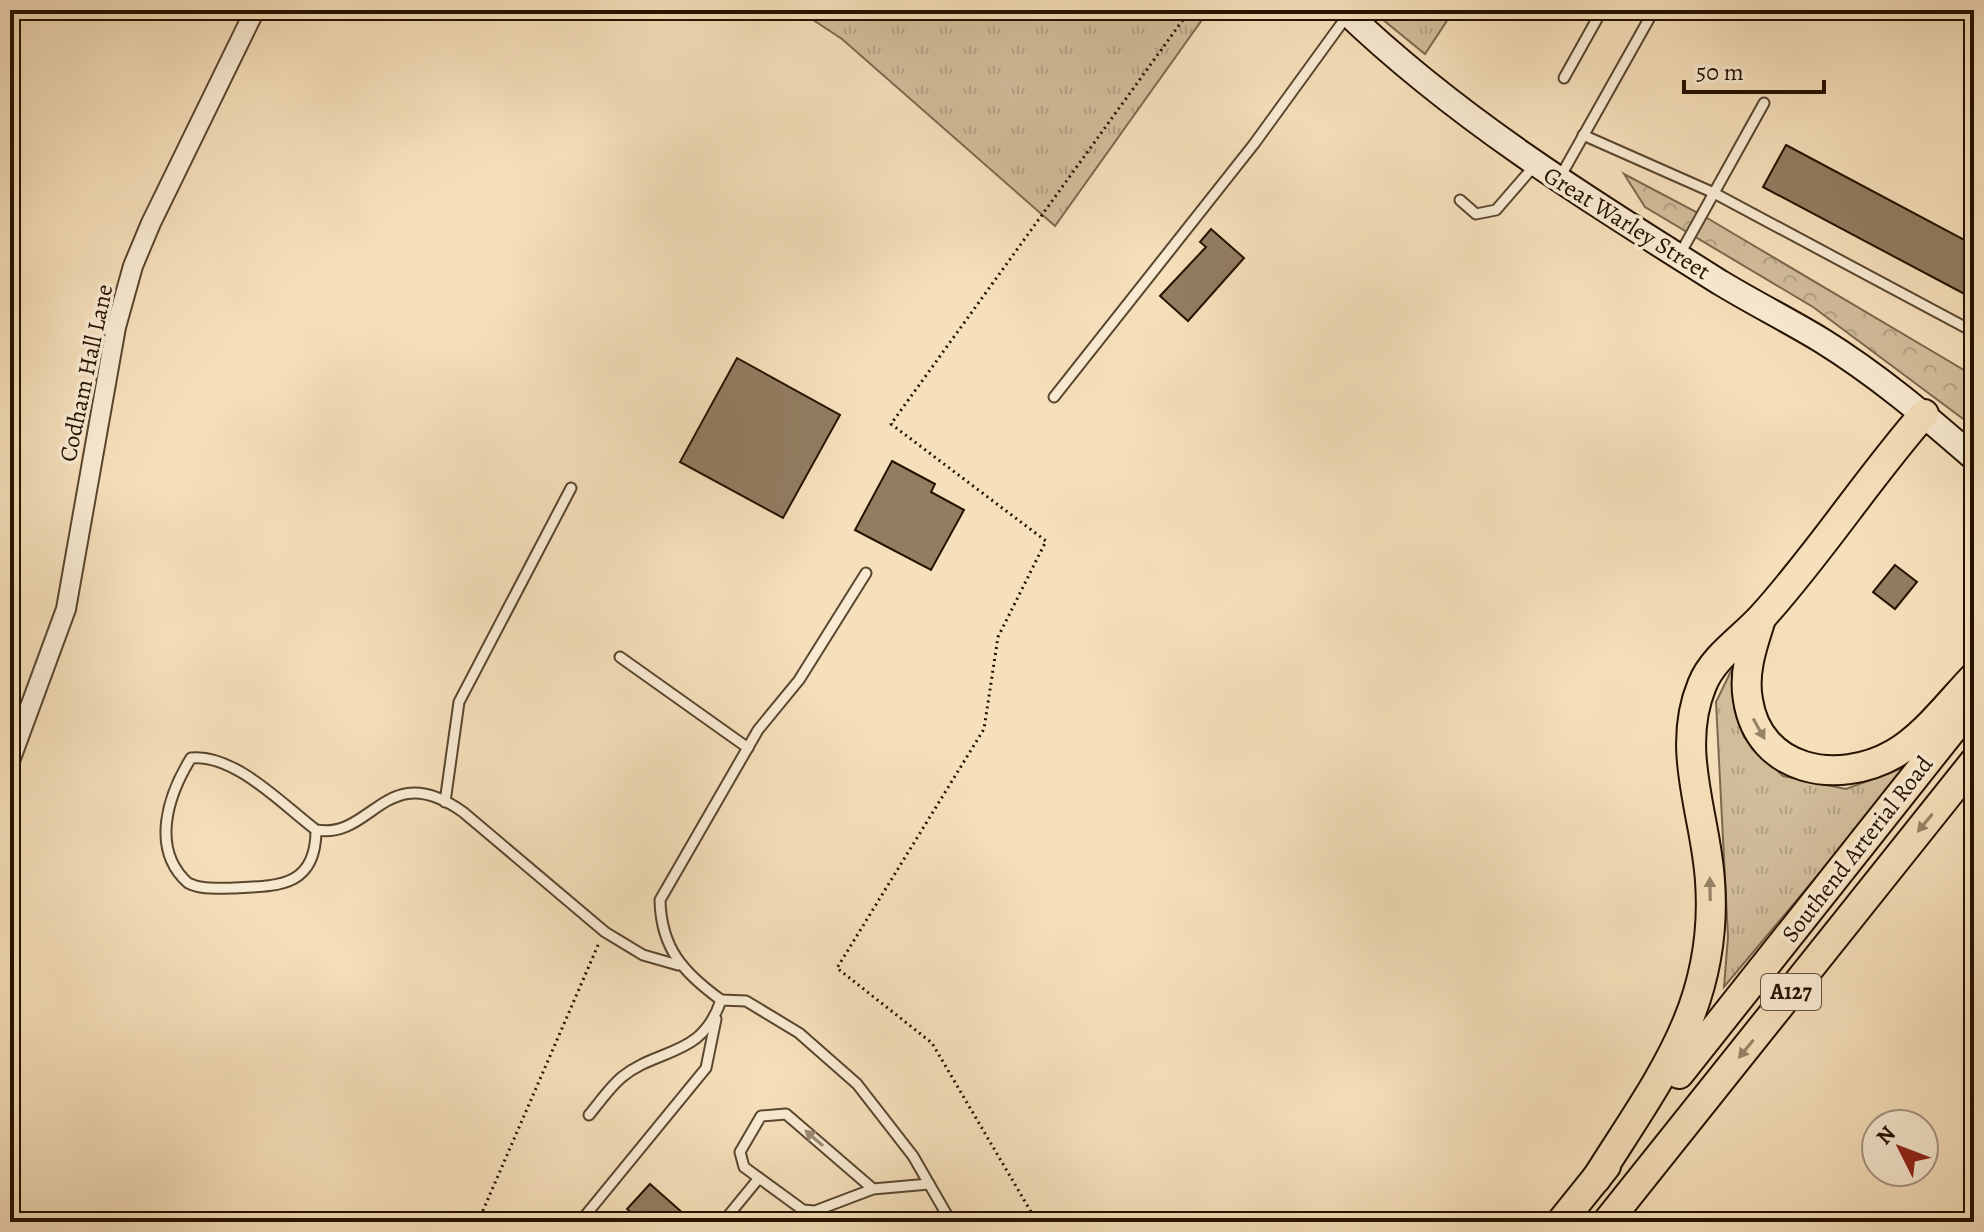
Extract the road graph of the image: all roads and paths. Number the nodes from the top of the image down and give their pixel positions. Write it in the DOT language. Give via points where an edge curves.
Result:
graph roads {
  1 [pos="255,10"];
  2 [pos="1190,10"];
  3 [pos="1602,10"];
  4 [pos="1654,10"];
  5 [pos="1348,11"];
  6 [pos="1564,78"];
  7 [pos="1764,103"];
  8 [pos="1583,135"];
  9 [pos="1535,165"];
  10 [pos="1559,179"];
  11 [pos="1714,193"];
  12 [pos="1460,200"];
  13 [pos="1679,256"];
  14 [pos="1974,332"];
  15 [pos="1054,397"];
  16 [pos="1924,414"];
  17 [pos="1974,458"];
  18 [pos="571,488"];
  19 [pos="866,573"];
  20 [pos="1762,617"];
  21 [pos="620,657"];
  22 [pos="1974,677"];
  23 [pos="1974,702"];
  24 [pos="748,748"];
  25 [pos="10,761"];
  26 [pos="1974,762"];
  27 [pos="445,802"];
  28 [pos="316,830"];
  29 [pos="605,932"];
  30 [pos="678,965"];
  31 [pos="721,1000"];
  32 [pos="716,1016"];
  33 [pos="589,1115"];
  34 [pos="759,1178"];
  35 [pos="1596,1179"];
  36 [pos="929,1184"];
  37 [pos="873,1189"];
  38 [pos="478,1222"];
  39 [pos="580,1222"];
  40 [pos="723,1222"];
  41 [pos="951,1222"];
  42 [pos="1037,1222"];
  43 [pos="1561,1222"];
  44 [pos="1607,1222"];
  1 -- 25 [label="street, Codham Hall Lane" via="133,266 116,327 66,609"];
  2 -- 42 [label="path" via="891,424 1046,541 998,637 984,729 837,968 932,1043"];
  3 -- 6 [label="lane"];
  4 -- 8 [label="lane"];
  5 -- 9 [label="main road, Great Warley Street" via="1404,66"];
  5 -- 15 [label="lane" via="1254,144"];
  7 -- 11 [label="lane"];
  8 -- 10 [label="lane"];
  8 -- 11 [label="lane"];
  9 -- 10 [label="main road, Great Warley Street"];
  9 -- 12 [label="lane" via="1496,210 1476,214"];
  10 -- 13 [label="main road, Great Warley Street"];
  11 -- 13 [label="lane"];
  11 -- 14 [label="lane"];
  13 -- 16 [label="main road, Great Warley Street" via="1822,341"];
  16 -- 17 [label="main road, Great Warley Street"];
  16 -- 20 [label="highway"];
  18 -- 27 [label="lane" via="459,702"];
  19 -- 24 [label="lane" via="799,680"];
  20 -- 22 [label="highway, one-way" via="1748,668 1748,699 1756,727 1781,755 1815,771 1861,769 1895,754"];
  35 -- 20 [label="highway, one-way" via="1676,1053 1707,967 1710,880 1692,776 1690,726 1702,683"];
  21 -- 24 [label="lane"];
  23 -- 35 [label="highway, Southend Arterial Road / A127"];
  24 -- 30 [label="lane" via="660,900 660,920"];
  26 -- 44 [label="highway, Southend Arterial Road / A127, one-way"];
  27 -- 28 [label="lane" via="411,791 341,829"];
  27 -- 29 [label="lane"];
  28 -- 28 [label="lane" via="229,763 207,756 191,758 180,776 165,845 174,866 196,887 253,888 286,884 302,874 316,851"];
  29 -- 30 [label="lane" via="643,955"];
  29 -- 38 [label="path"];
  30 -- 31 [label="lane"];
  31 -- 32 [label="lane"];
  31 -- 36 [label="lane" via="746,1001 799,1033 857,1084"];
  32 -- 33 [label="lane" via="690,1045 622,1077"];
  32 -- 39 [label="lane" via="706,1068"];
  34 -- 37 [label="lane" via="803,1210 815,1211"];
  37 -- 34 [label="lane, one-way" via="786,1114 761,1116 740,1152 744,1167"];
  34 -- 40 [label="lane"];
  35 -- 43 [label="highway, Southend Arterial Road / A127"];
  36 -- 37 [label="lane"];
  36 -- 41 [label="lane"];
}
